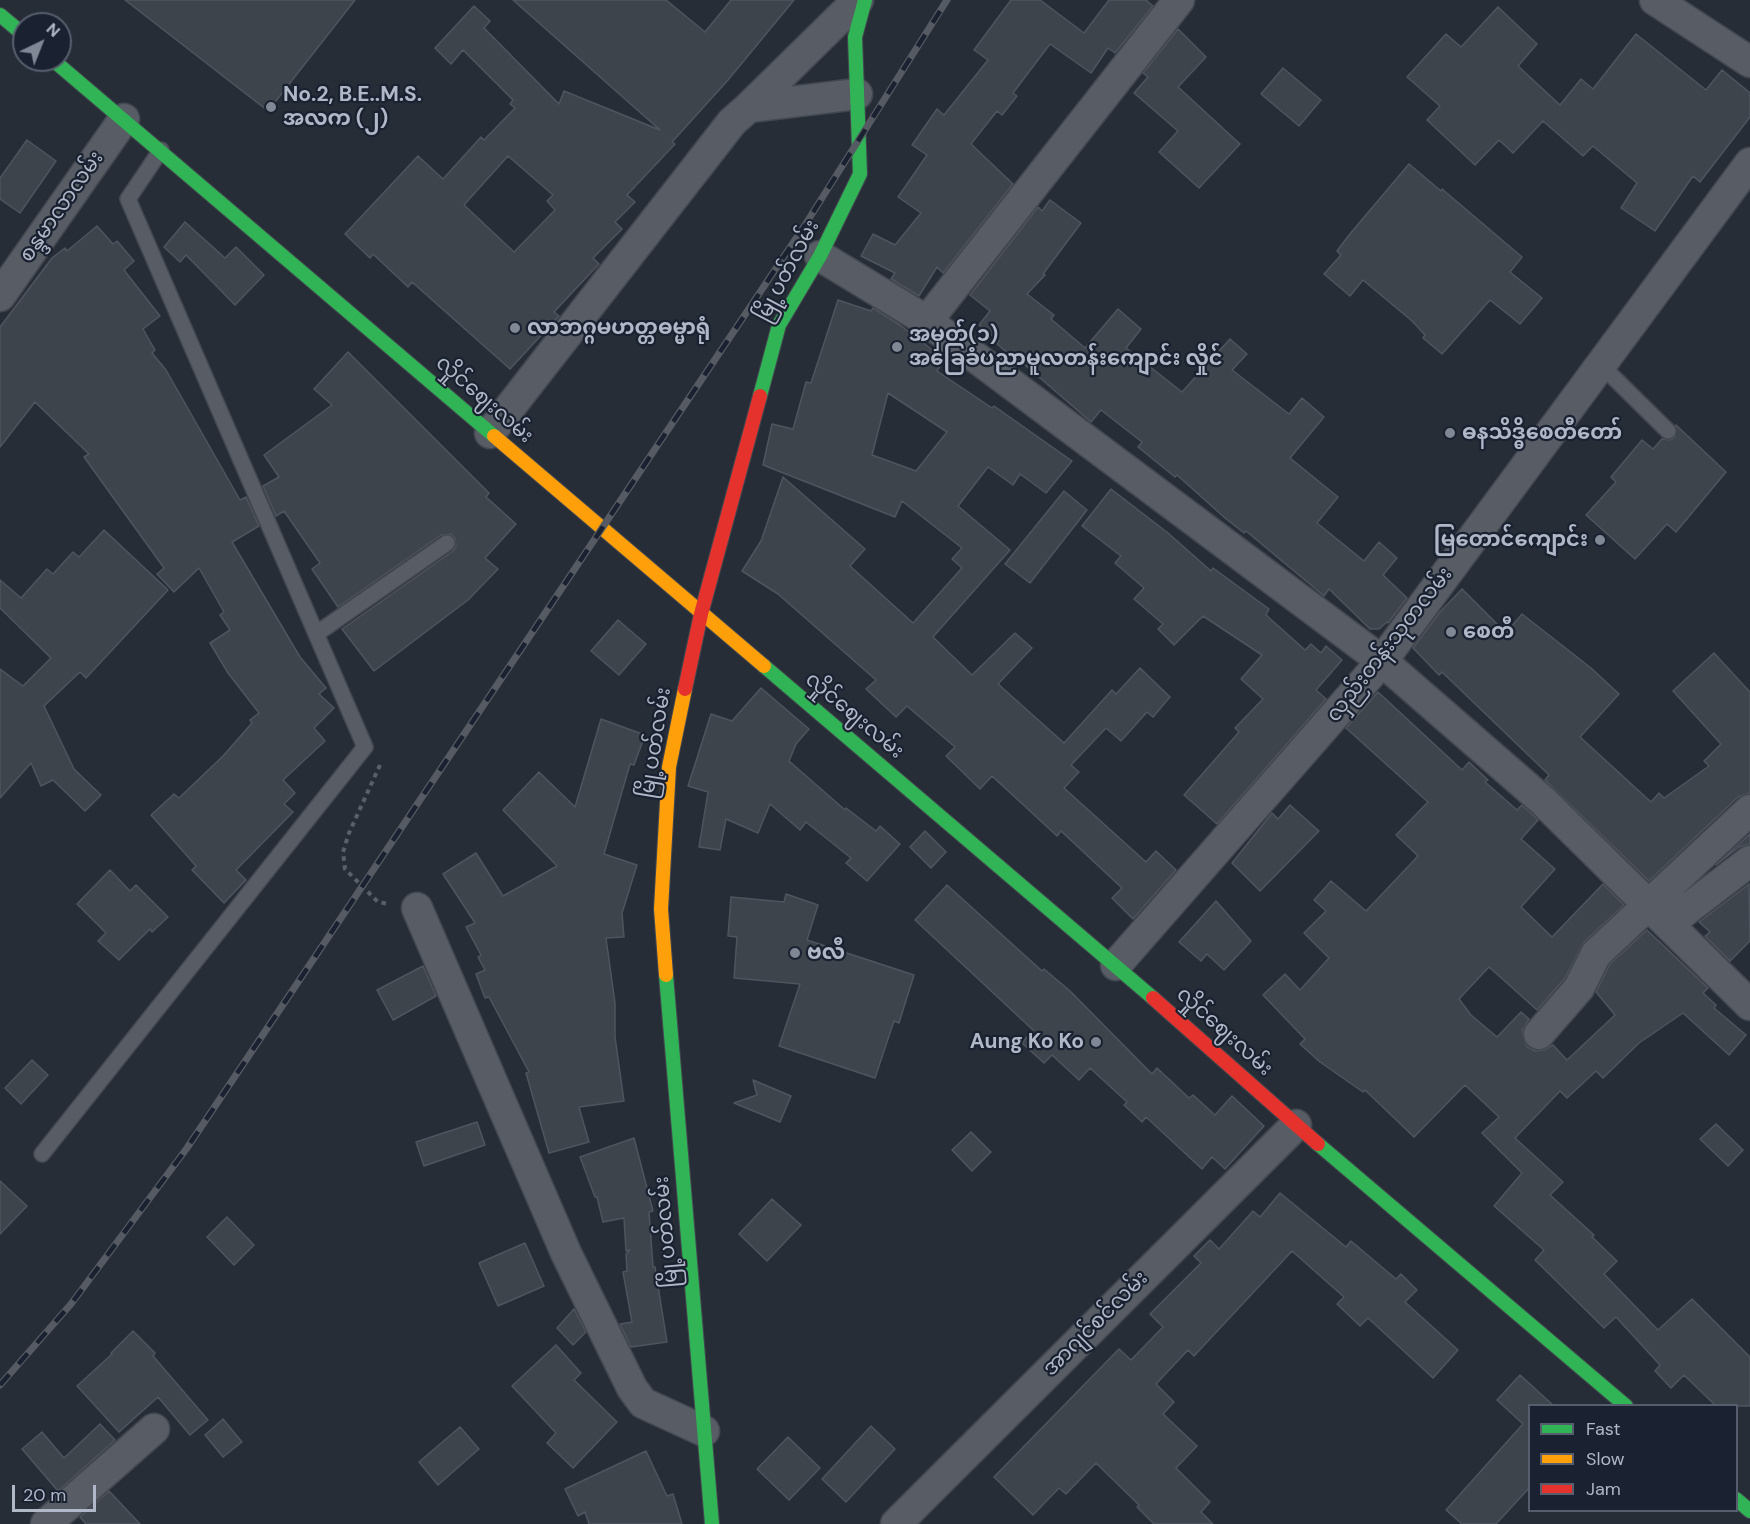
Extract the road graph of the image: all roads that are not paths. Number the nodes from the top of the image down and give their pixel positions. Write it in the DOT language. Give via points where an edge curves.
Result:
graph roads {
  1 [pos="858,0"];
  2 [pos="865,0"];
  3 [pos="1179,0"];
  4 [pos="1655,0"];
  5 [pos="0,15"];
  6 [pos="12,25"];
  7 [pos="1750,62"];
  8 [pos="67,72"];
  9 [pos="857,94"];
  10 [pos="749,107"];
  11 [pos="124,119"];
  12 [pos="161,150"];
  13 [pos="1750,163"];
  14 [pos="820,256"];
  15 [pos="0,296"];
  16 [pos="927,321"];
  17 [pos="1601,365"];
  18 [pos="1668,431"];
  19 [pos="490,433"];
  20 [pos="447,543"];
  21 [pos="701,614"];
  22 [pos="316,634"];
  23 [pos="1382,661"];
  24 [pos="1750,810"];
  25 [pos="1750,861"];
  26 [pos="417,908"];
  27 [pos="1658,914"];
  28 [pos="1116,965"];
  29 [pos="1750,1005"];
  30 [pos="1539,1034"];
  31 [pos="1296,1125"];
  32 [pos="42,1154"];
  33 [pos="1624,1404"];
  34 [pos="154,1429"];
  35 [pos="704,1431"];
  36 [pos="1738,1500"];
  37 [pos="1750,1511"];
  38 [pos="46,1524"];
  39 [pos="712,1524"];
  40 [pos="896,1524"];
  1 -- 10 [label="street"];
  2 -- 9 [label="street, မြို့ပတ်လမ်း" via="855,37"];
  3 -- 16 [label="street"];
  4 -- 7 [label="street"];
  5 -- 6 [label="street"];
  8 -- 11 [label="street, လှိုင်ဈေးလမ်း"];
  9 -- 10 [label="street"];
  9 -- 14 [label="street, မြို့ပတ်လမ်း" via="860,174"];
  10 -- 19 [label="street" via="732,122"];
  11 -- 12 [label="street, လှိုင်ဈေးလမ်း"];
  11 -- 15 [label="street, စန္ဒမာလာလမ်း"];
  12 -- 19 [label="street, လှိုင်ဈေးလမ်း"];
  12 -- 22 [label="lane" via="128,199"];
  13 -- 17 [label="street, လှည်းတန်းသုတလမ်း"];
  14 -- 16 [label="street"];
  14 -- 21 [label="street, မြို့ပတ်လမ်း" via="779,325"];
  16 -- 23 [label="street"];
  17 -- 18 [label="lane"];
  17 -- 23 [label="street, လှည်းတန်းသုတလမ်း"];
  19 -- 21 [label="street, လှိုင်ဈေးလမ်း"];
  20 -- 22 [label="lane"];
  21 -- 28 [label="street, လှိုင်ဈေးလမ်း"];
  21 -- 35 [label="street, မြို့ပတ်လမ်း" via="669,766 661,909"];
  22 -- 32 [label="lane" via="365,747"];
  23 -- 27 [label="street" via="1543,801"];
  23 -- 28 [label="street, လှည်းတန်းသုတလမ်း"];
  24 -- 27 [label="street"];
  25 -- 27 [label="street"];
  26 -- 35 [label="street" via="566,1252 632,1388 643,1403"];
  27 -- 29 [label="street"];
  27 -- 30 [label="street" via="1596,954 1578,988"];
  28 -- 31 [label="street, လှိုင်ဈေးလမ်း"];
  31 -- 33 [label="street, လှိုင်ဈေးလမ်း"];
  31 -- 40 [label="street, အာဂျင်စင်လမ်း"];
  34 -- 38 [label="street"];
  35 -- 39 [label="street, မြို့ပတ်လမ်း"];
  36 -- 37 [label="street"];
}
